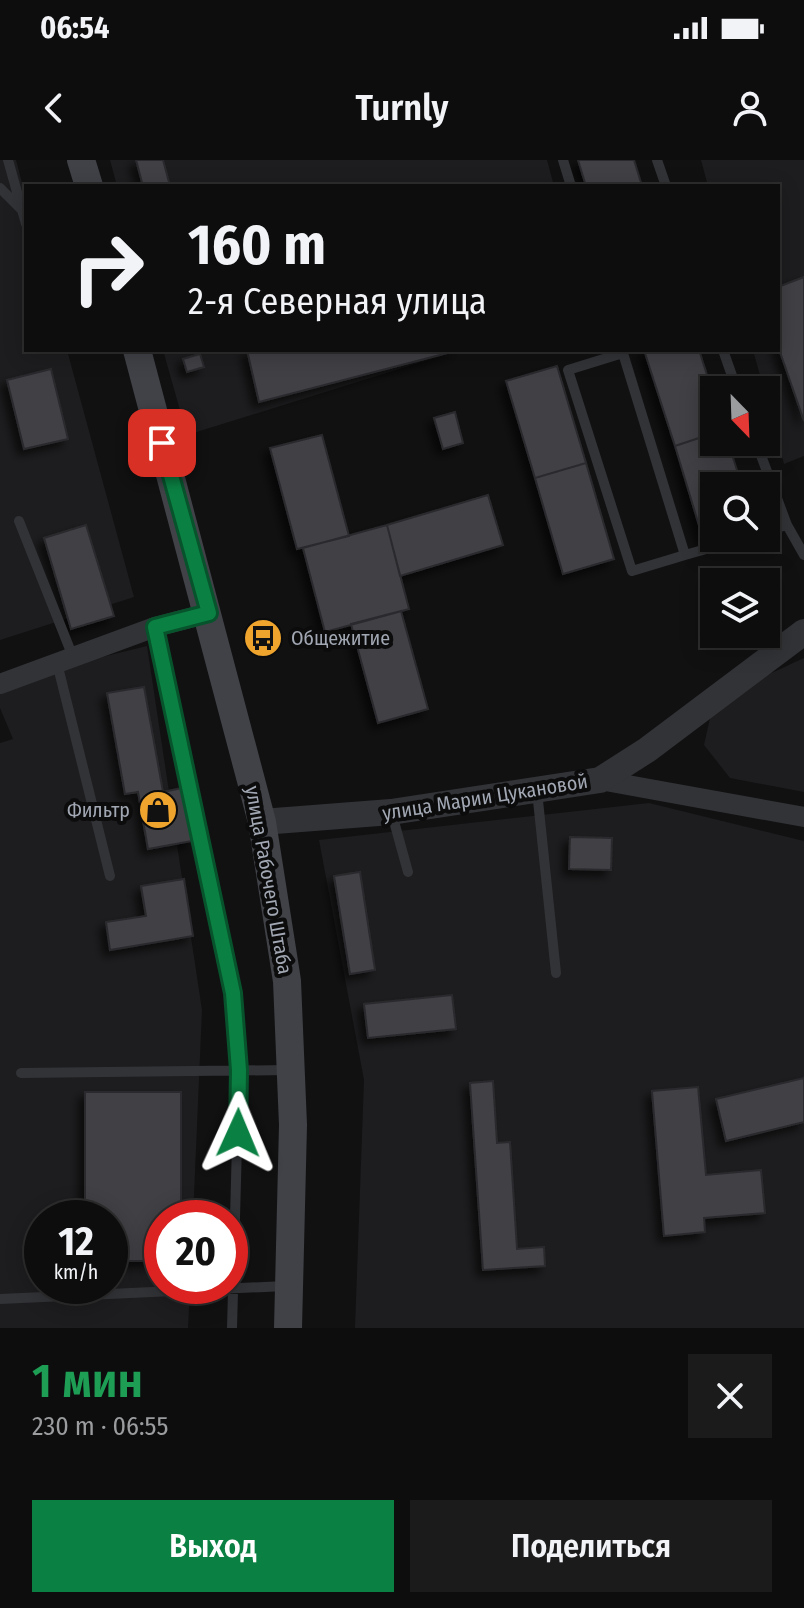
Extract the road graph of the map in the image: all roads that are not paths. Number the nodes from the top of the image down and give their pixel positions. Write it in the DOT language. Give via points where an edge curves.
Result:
graph roads {
  1 [pos="8,160"];
  2 [pos="81,160"];
  3 [pos="563,160"];
  4 [pos="657,160"];
  5 [pos="88,184"];
  6 [pos="570,184"];
  7 [pos="665,184"];
  8 [pos="0,188"];
  9 [pos="22,210"];
  10 [pos="24,217"];
  11 [pos="619,352"];
  12 [pos="622,352"];
  13 [pos="724,352"];
  14 [pos="134,354"];
  15 [pos="732,376"];
  16 [pos="761,456"];
  17 [pos="19,521"];
  18 [pos="787,525"];
  19 [pos="780,527"];
  20 [pos="700,551"];
  21 [pos="685,555"];
  22 [pos="804,555"];
  23 [pos="209,613"];
  24 [pos="155,627"];
  25 [pos="804,632"];
  26 [pos="65,660"];
  27 [pos="0,684"];
  28 [pos="600,780"];
  29 [pos="537,789"];
  30 [pos="391,812"];
  31 [pos="804,817"];
  32 [pos="262,822"];
  33 [pos="408,872"];
  34 [pos="110,876"];
  35 [pos="556,973"];
  36 [pos="239,1070"];
  37 [pos="291,1070"];
  38 [pos="21,1073"];
  39 [pos="236,1200"];
  40 [pos="288,1286"];
  41 [pos="248,1288"];
  42 [pos="144,1293"];
  43 [pos="0,1299"];
  44 [pos="233,1304"];
  45 [pos="232,1328"];
  46 [pos="288,1328"];
  1 -- 9 [label="lane"];
  2 -- 5 [label="main road"];
  3 -- 6 [label="lane"];
  4 -- 7 [label="lane"];
  8 -- 9 [label="lane"];
  9 -- 10 [label="lane"];
  11 -- 21 [label="lane" via="568,370 632,571"];
  12 -- 21 [label="lane"];
  13 -- 15 [label="lane"];
  14 -- 23 [label="main road, улица Рабочего Штаба"];
  16 -- 18 [label="lane"];
  17 -- 26 [label="lane"];
  18 -- 19 [label="lane"];
  18 -- 22 [label="lane"];
  20 -- 21 [label="lane"];
  23 -- 24 [label="street"];
  23 -- 32 [label="main road, улица Рабочего Штаба"];
  24 -- 26 [label="street"];
  24 -- 36 [label="lane" via="231,978"];
  25 -- 28 [label="street, улица Марии Цукановой"];
  26 -- 27 [label="street"];
  26 -- 34 [label="lane"];
  28 -- 29 [label="street, улица Марии Цукановой"];
  28 -- 31 [label="street"];
  29 -- 30 [label="street, улица Марии Цукановой"];
  29 -- 35 [label="lane"];
  30 -- 32 [label="street, улица Марии Цукановой"];
  30 -- 33 [label="lane"];
  32 -- 37 [label="main road, улица Рабочего Штаба" via="287,981"];
  36 -- 37 [label="lane"];
  36 -- 38 [label="lane"];
  36 -- 39 [label="lane"];
  37 -- 40 [label="main road, улица Рабочего Штаба"];
  40 -- 41 [label="lane"];
  40 -- 46 [label="main road, улица Рабочего Штаба"];
  42 -- 43 [label="lane"];
  44 -- 45 [label="lane"];
}
